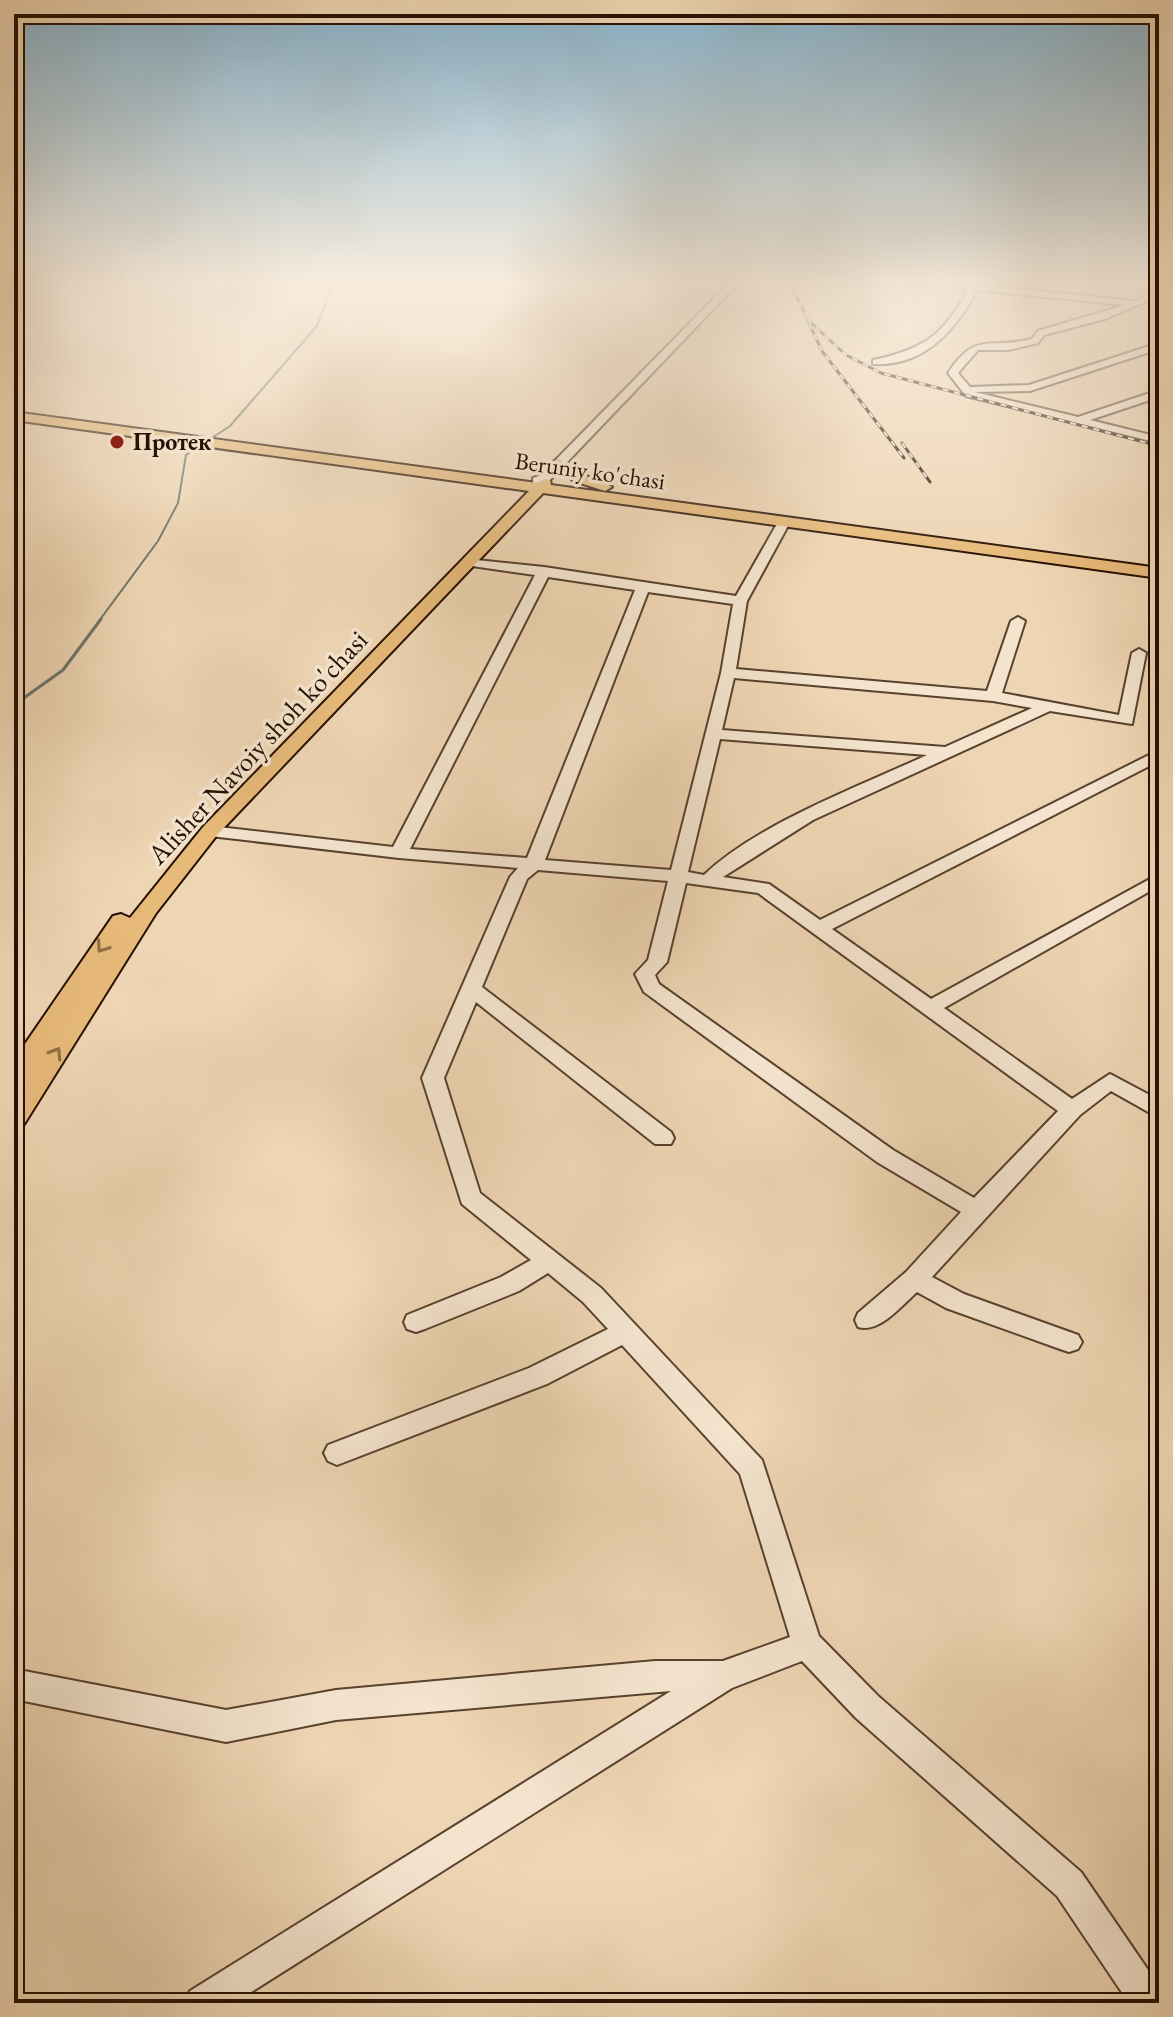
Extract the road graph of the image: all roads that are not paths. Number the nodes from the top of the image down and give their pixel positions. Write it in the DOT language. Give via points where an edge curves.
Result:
graph roads {
  1 [pos="645,374"];
  2 [pos="954,374"];
  3 [pos="1073,374"];
  4 [pos="966,390"];
  5 [pos="1159,393"];
  6 [pos="14,410"];
  7 [pos="14,416"];
  8 [pos="1078,420"];
  9 [pos="108,426"];
  10 [pos="1159,440"];
  11 [pos="559,463"];
  12 [pos="540,484"];
  13 [pos="627,493"];
  14 [pos="784,522"];
  15 [pos="472,562"];
  16 [pos="1159,566"];
  17 [pos="544,571"];
  18 [pos="1159,573"];
  19 [pos="643,586"];
  20 [pos="740,601"];
  21 [pos="1018,621"];
  22 [pos="1139,653"];
  23 [pos="728,673"];
  24 [pos="993,696"];
  25 [pos="1049,706"];
  26 [pos="713,734"];
  27 [pos="946,752"];
  28 [pos="1159,755"];
  29 [pos="210,831"];
  30 [pos="399,853"];
  31 [pos="534,864"];
  32 [pos="676,876"];
  33 [pos="1159,879"];
  34 [pos="708,881"];
  35 [pos="819,928"];
  36 [pos="471,988"];
  37 [pos="928,1009"];
  38 [pos="14,1079"];
  39 [pos="1072,1110"];
  40 [pos="1159,1110"];
  41 [pos="14,1119"];
  42 [pos="663,1138"];
  43 [pos="976,1210"];
  44 [pos="549,1261"];
  45 [pos="915,1279"];
  46 [pos="867,1320"];
  47 [pos="416,1322"];
  48 [pos="626,1331"];
  49 [pos="1069,1342"];
  50 [pos="337,1453"];
  51 [pos="807,1645"];
  52 [pos="723,1676"];
  53 [pos="14,1684"];
  54 [pos="202,2003"];
  55 [pos="1150,2003"];
  1 -- 11 [label="street, Alisher Navoiy shoh ko'chasi"];
  2 -- 4 [label="street"];
  3 -- 4 [label="street" via="1030,388"];
  4 -- 8 [label="street" via="987,400"];
  5 -- 8 [label="street"];
  6 -- 9 [label="main road, Beruniy ko'chasi"];
  7 -- 9 [label="main road, Beruniy ko'chasi"];
  8 -- 10 [label="street"];
  9 -- 12 [label="main road, Beruniy ko'chasi"];
  11 -- 12 [label="street, Alisher Navoiy shoh ko'chasi"];
  11 -- 13 [label="main road" via="579,478"];
  12 -- 13 [label="main road, Beruniy ko'chasi"];
  12 -- 14 [label="main road, Beruniy ko'chasi"];
  12 -- 15 [label="main road, Alisher Navoiy shoh ko'chasi"];
  12 -- 38 [label="main road, Alisher Navoiy shoh ko'chasi, one-way" via="239,778 148,884"];
  13 -- 16 [label="main road, Beruniy ko'chasi"];
  14 -- 18 [label="main road, Beruniy ko'chasi"];
  14 -- 20 [label="street"];
  15 -- 17 [label="street"];
  15 -- 29 [label="main road, Alisher Navoiy shoh ko'chasi"];
  17 -- 19 [label="street"];
  17 -- 30 [label="street"];
  19 -- 20 [label="street"];
  19 -- 31 [label="street"];
  20 -- 23 [label="street"];
  21 -- 24 [label="street"];
  22 -- 25 [label="street" via="1126,721"];
  23 -- 24 [label="street"];
  23 -- 26 [label="street"];
  24 -- 25 [label="street"];
  25 -- 27 [label="street"];
  26 -- 27 [label="street"];
  26 -- 32 [label="street"];
  27 -- 34 [label="street" via="807,816 725,865"];
  28 -- 35 [label="street"];
  29 -- 30 [label="street"];
  41 -- 29 [label="main road, Alisher Navoiy shoh ko'chasi, one-way" via="147,910"];
  30 -- 31 [label="street"];
  31 -- 32 [label="street"];
  31 -- 36 [label="street" via="519,877"];
  32 -- 34 [label="street"];
  32 -- 43 [label="street" via="657,962 645,974 651,988 885,1156"];
  33 -- 37 [label="street"];
  34 -- 35 [label="street" via="763,888"];
  35 -- 37 [label="street"];
  36 -- 42 [label="street"];
  36 -- 44 [label="street" via="433,1078 470,1198"];
  37 -- 39 [label="street"];
  39 -- 40 [label="street" via="1110,1081"];
  39 -- 43 [label="street"];
  43 -- 45 [label="street"];
  44 -- 47 [label="street" via="510,1284"];
  44 -- 48 [label="street"];
  45 -- 46 [label="street"];
  45 -- 49 [label="street" via="955,1301"];
  48 -- 50 [label="street" via="538,1376"];
  48 -- 51 [label="street" via="752,1468"];
  51 -- 52 [label="street"];
  51 -- 55 [label="street" via="867,1707 1069,1884"];
  52 -- 53 [label="street" via="655,1676 336,1705 226,1726"];
  52 -- 54 [label="street"];
}
